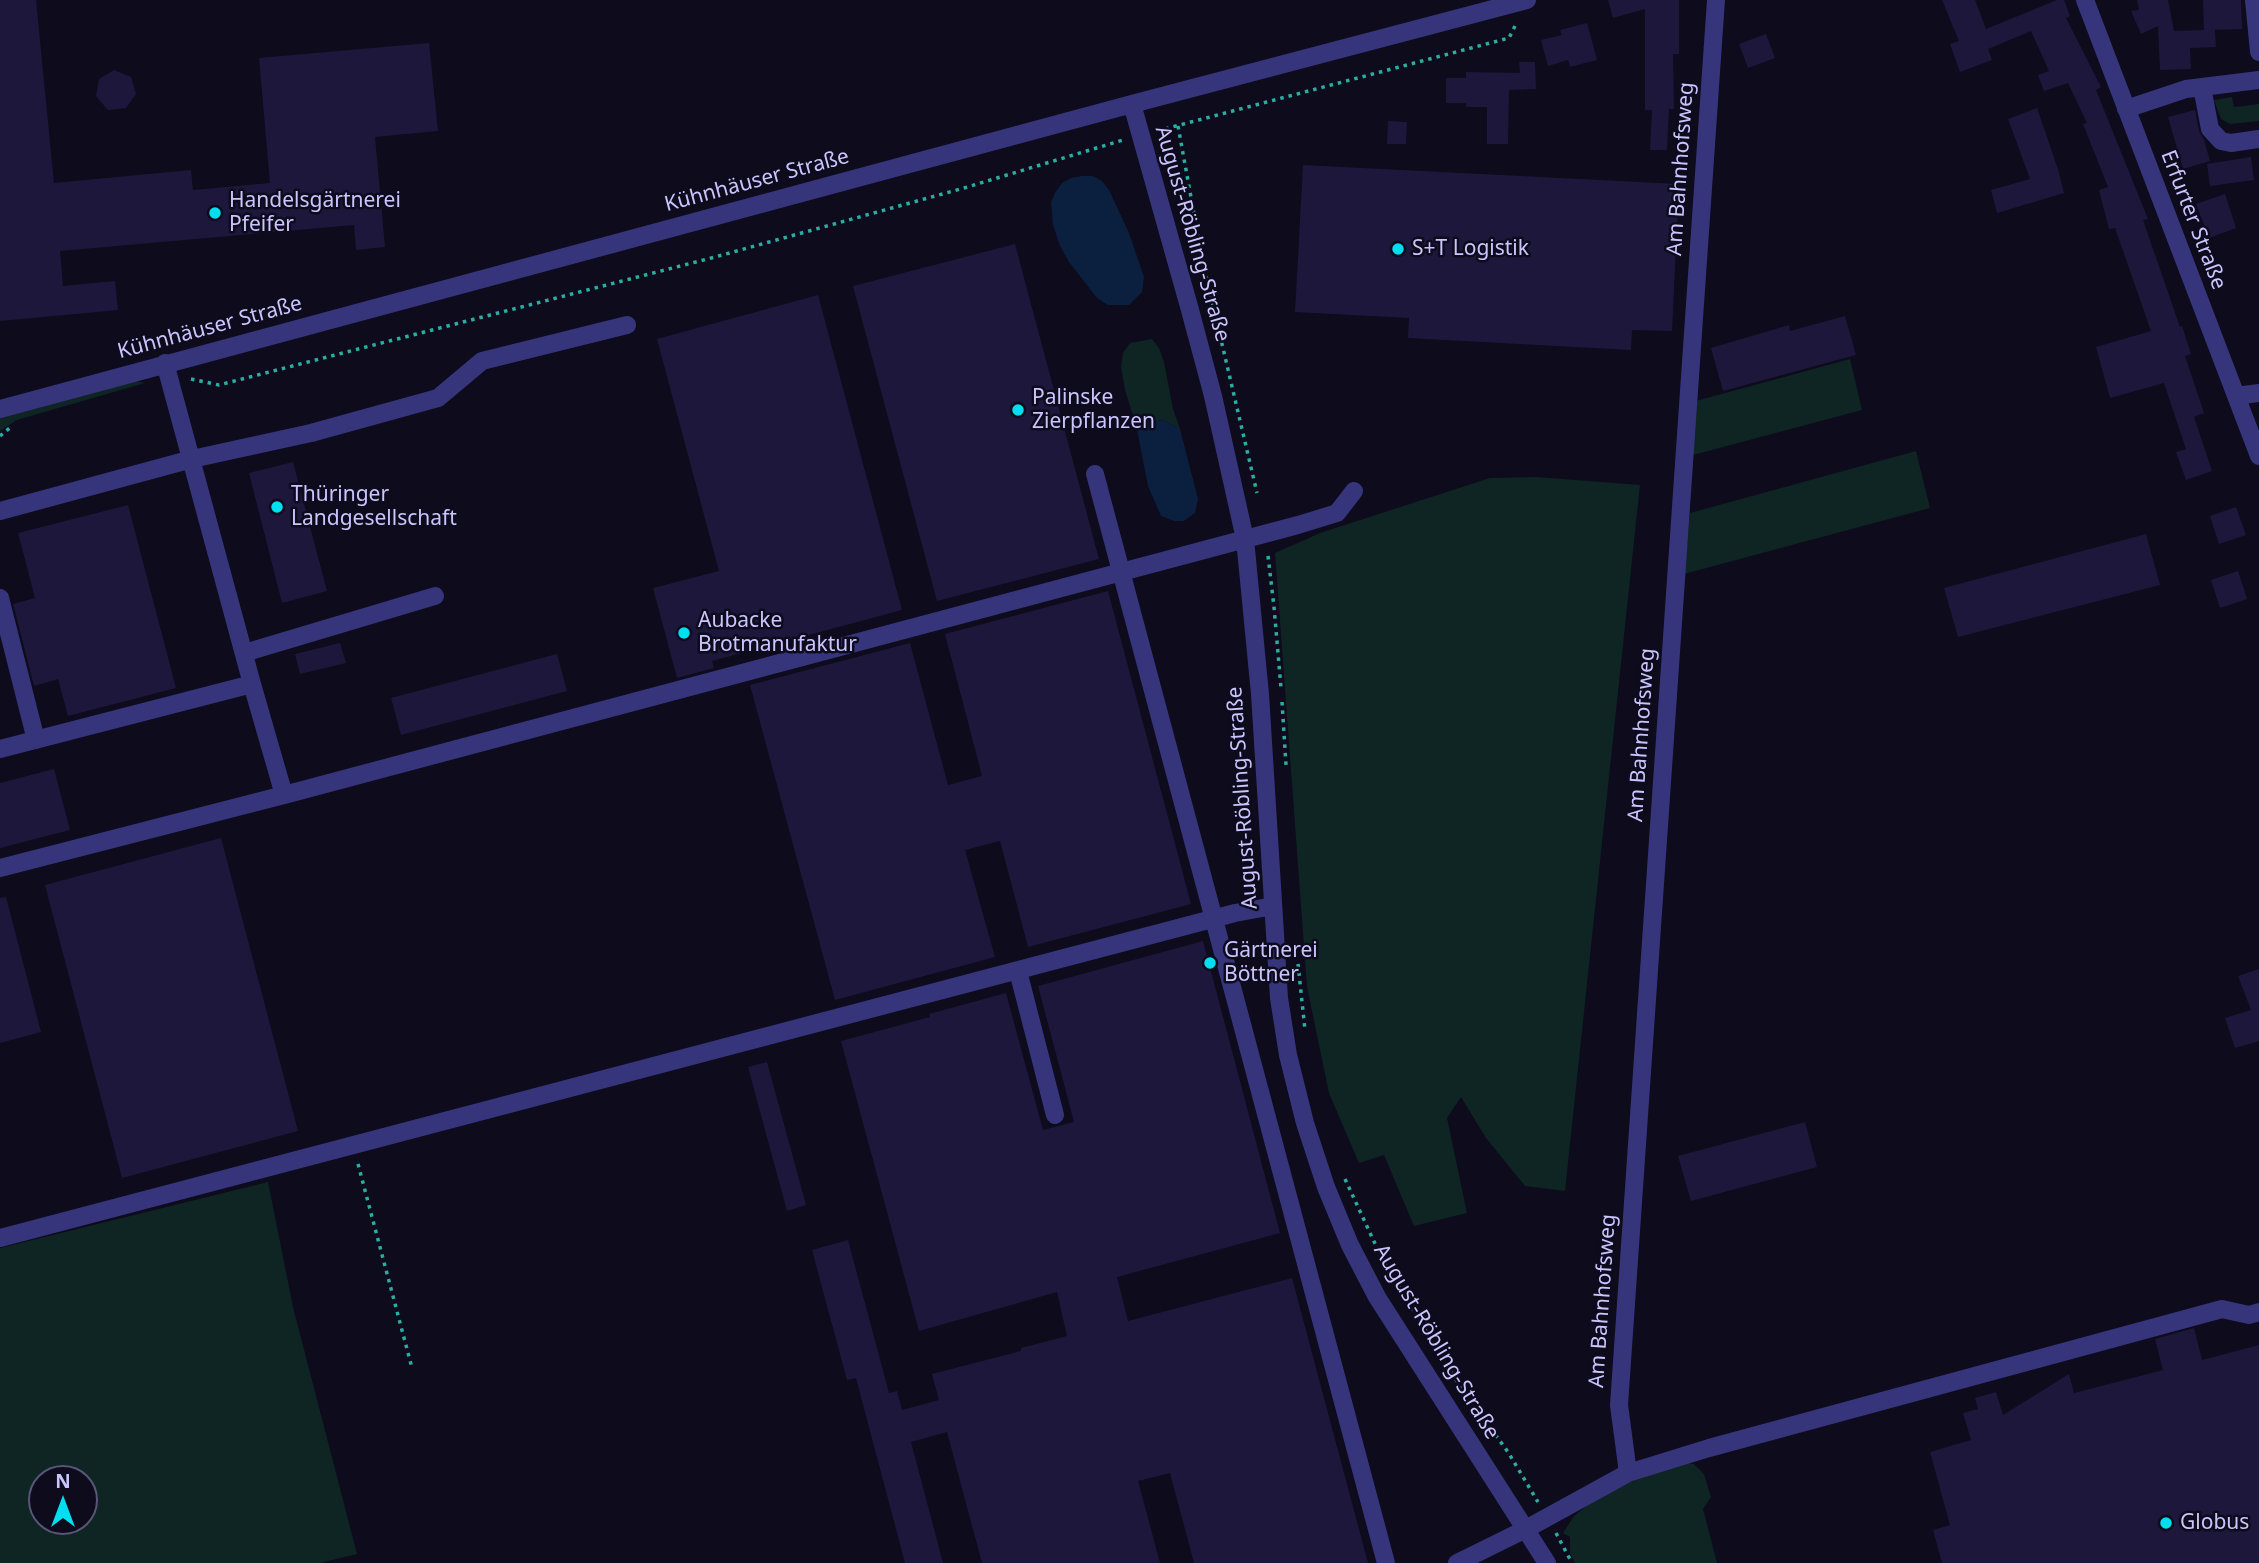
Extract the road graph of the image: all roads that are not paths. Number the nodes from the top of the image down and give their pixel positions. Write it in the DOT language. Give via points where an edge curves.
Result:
graph roads {
  1 [pos="1527,0"];
  2 [pos="1716,0"];
  3 [pos="2085,0"];
  4 [pos="2254,0"];
  5 [pos="2259,52"];
  6 [pos="2259,80"];
  7 [pos="2202,87"];
  8 [pos="1132,104"];
  9 [pos="2126,108"];
  10 [pos="2259,139"];
  11 [pos="627,325"];
  12 [pos="166,363"];
  13 [pos="2259,393"];
  14 [pos="2236,396"];
  15 [pos="0,410"];
  16 [pos="2259,456"];
  17 [pos="192,459"];
  18 [pos="1095,474"];
  19 [pos="1354,491"];
  20 [pos="0,512"];
  21 [pos="1245,539"];
  22 [pos="1120,572"];
  23 [pos="435,596"];
  24 [pos="0,598"];
  25 [pos="244,653"];
  26 [pos="251,684"];
  27 [pos="36,740"];
  28 [pos="0,749"];
  29 [pos="284,794"];
  30 [pos="0,868"];
  31 [pos="1273,906"];
  32 [pos="1215,918"];
  33 [pos="1018,971"];
  34 [pos="1055,1115"];
  35 [pos="0,1238"];
  36 [pos="2259,1312"];
  37 [pos="1628,1473"];
  38 [pos="1526,1529"];
  39 [pos="1386,1563"];
  40 [pos="1457,1563"];
  41 [pos="1547,1563"];
  1 -- 8 [label="street, Kühnhäuser Straße"];
  2 -- 37 [label="street, Am Bahnhofsweg" via="1619,1405"];
  3 -- 9 [label="street, Erfurter Straße"];
  4 -- 5 [label="street"];
  6 -- 7 [label="street"];
  7 -- 9 [label="street"];
  7 -- 10 [label="street" via="2210,129 2221,141"];
  8 -- 12 [label="street, Kühnhäuser Straße"];
  8 -- 21 [label="street, August-Röbling-Straße" via="1197,334"];
  9 -- 14 [label="street, Erfurter Straße"];
  11 -- 17 [label="street" via="482,362 438,398"];
  12 -- 15 [label="street, Kühnhäuser Straße"];
  12 -- 17 [label="street"];
  13 -- 14 [label="street"];
  14 -- 16 [label="street, Erfurter Straße"];
  17 -- 20 [label="street"];
  17 -- 25 [label="street"];
  18 -- 22 [label="street"];
  19 -- 21 [label="street" via="1337,513"];
  21 -- 22 [label="street"];
  21 -- 31 [label="street, August-Röbling-Straße"];
  22 -- 29 [label="street"];
  22 -- 32 [label="street"];
  23 -- 25 [label="street"];
  24 -- 27 [label="street"];
  25 -- 26 [label="street"];
  26 -- 27 [label="street"];
  26 -- 29 [label="street"];
  27 -- 28 [label="street"];
  29 -- 30 [label="street"];
  31 -- 32 [label="street"];
  31 -- 38 [label="street, August-Röbling-Straße" via="1288,1055 1326,1187 1377,1297"];
  32 -- 33 [label="street"];
  32 -- 39 [label="street"];
  33 -- 34 [label="street"];
  33 -- 35 [label="street"];
  36 -- 37 [label="street" via="2249,1315 2222,1309"];
  37 -- 38 [label="street"];
  38 -- 40 [label="street"];
  38 -- 41 [label="street, August-Röbling-Straße"];
}
